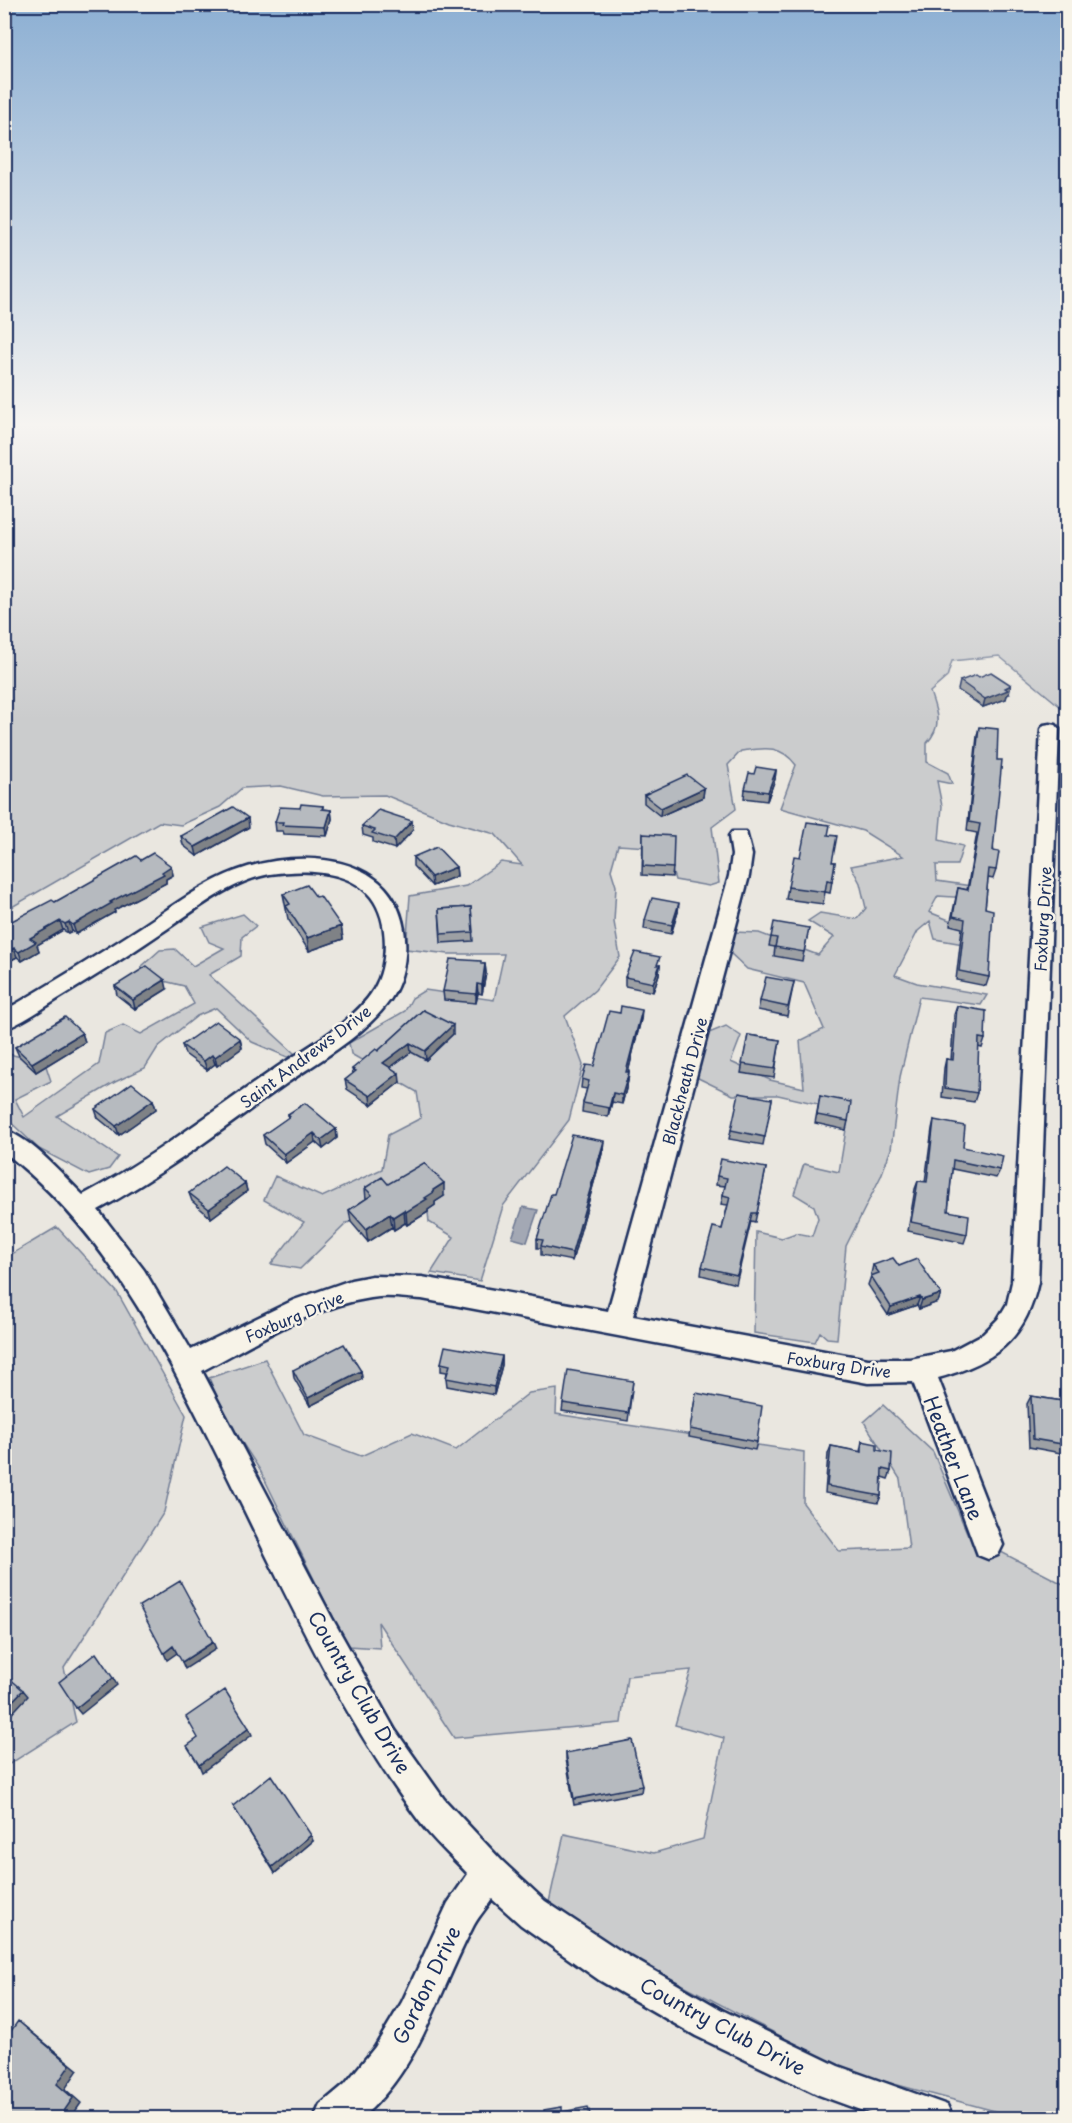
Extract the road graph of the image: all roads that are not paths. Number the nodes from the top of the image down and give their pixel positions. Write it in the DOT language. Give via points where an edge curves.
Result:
graph roads {
  1 [pos="1050,729"];
  2 [pos="738,836"];
  3 [pos="4,1021"];
  4 [pos="4,1139"];
  5 [pos="81,1208"];
  6 [pos="617,1325"];
  7 [pos="186,1366"];
  8 [pos="922,1371"];
  9 [pos="988,1545"];
  10 [pos="490,1873"];
  11 [pos="333,2118"];
  12 [pos="934,2118"];
  1 -- 8 [label="street, Foxburg Drive" via="1025,1282 1018,1310 999,1334 965,1357"];
  2 -- 6 [label="street, Blackheath Drive" via="742,855 740,876"];
  3 -- 5 [label="street, Saint Andrews Drive" via="199,899 254,872 297,864 335,870 370,884 390,910 395,929 389,978 384,993 373,1005 299,1063 136,1178"];
  4 -- 5 [label="street, Country Club Drive"];
  5 -- 7 [label="street, Country Club Drive" via="135,1278"];
  6 -- 7 [label="street, Foxburg Drive" via="422,1288 371,1287 301,1311"];
  6 -- 8 [label="street, Foxburg Drive" via="868,1371"];
  7 -- 10 [label="street, Country Club Drive" via="321,1629 384,1741 432,1811"];
  8 -- 9 [label="street, Heather Lane"];
  10 -- 11 [label="street, Gordon Drive" via="460,1915 416,2014 388,2060 358,2097"];
  10 -- 12 [label="street, Country Club Drive" via="533,1913 612,1967 709,2024 832,2082"];
}
